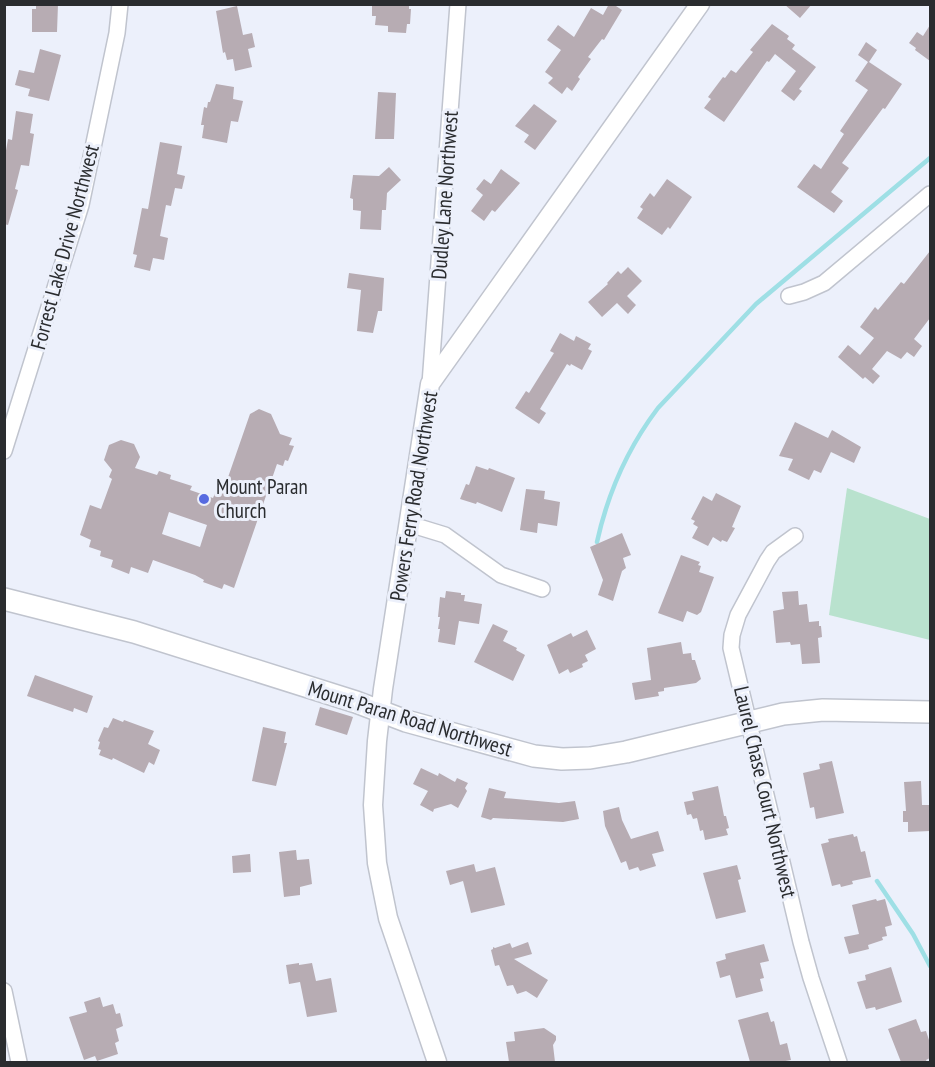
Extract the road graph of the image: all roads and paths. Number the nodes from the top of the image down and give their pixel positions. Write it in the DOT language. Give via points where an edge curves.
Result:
graph roads {
  1 [pos="120,4"];
  2 [pos="458,4"];
  3 [pos="700,4"];
  4 [pos="930,194"];
  5 [pos="789,296"];
  6 [pos="430,384"];
  7 [pos="4,451"];
  8 [pos="409,524"];
  9 [pos="795,536"];
  10 [pos="542,589"];
  11 [pos="4,599"];
  12 [pos="380,711"];
  13 [pos="930,712"];
  14 [pos="749,722"];
  15 [pos="4,991"];
  16 [pos="19,1062"];
  17 [pos="437,1062"];
  18 [pos="839,1062"];
  1 -- 7 [label="street, Forrest Lake Drive Northwest" via="81,205"];
  2 -- 6 [label="street, Dudley Lane Northwest"];
  3 -- 6 [label="street, Powers Ferry Road Northwest"];
  4 -- 5 [label="street" via="824,283"];
  6 -- 8 [label="street, Powers Ferry Road Northwest"];
  8 -- 10 [label="street" via="445,535 501,575"];
  8 -- 12 [label="street, Powers Ferry Road Northwest"];
  9 -- 14 [label="street, Laurel Chase Court Northwest" via="773,552 733,629 731,654"];
  11 -- 12 [label="main road, Mount Paran Road Northwest" via="134,632"];
  12 -- 14 [label="main road, Mount Paran Road Northwest" via="506,750 562,759 626,752"];
  12 -- 17 [label="street, Powers Ferry Road Northwest" via="373,805 377,863 388,918"];
  13 -- 14 [label="main road, Mount Paran Road Northwest" via="823,710"];
  14 -- 18 [label="street, Laurel Chase Court Northwest" via="801,942"];
  15 -- 16 [label="street"];
}
